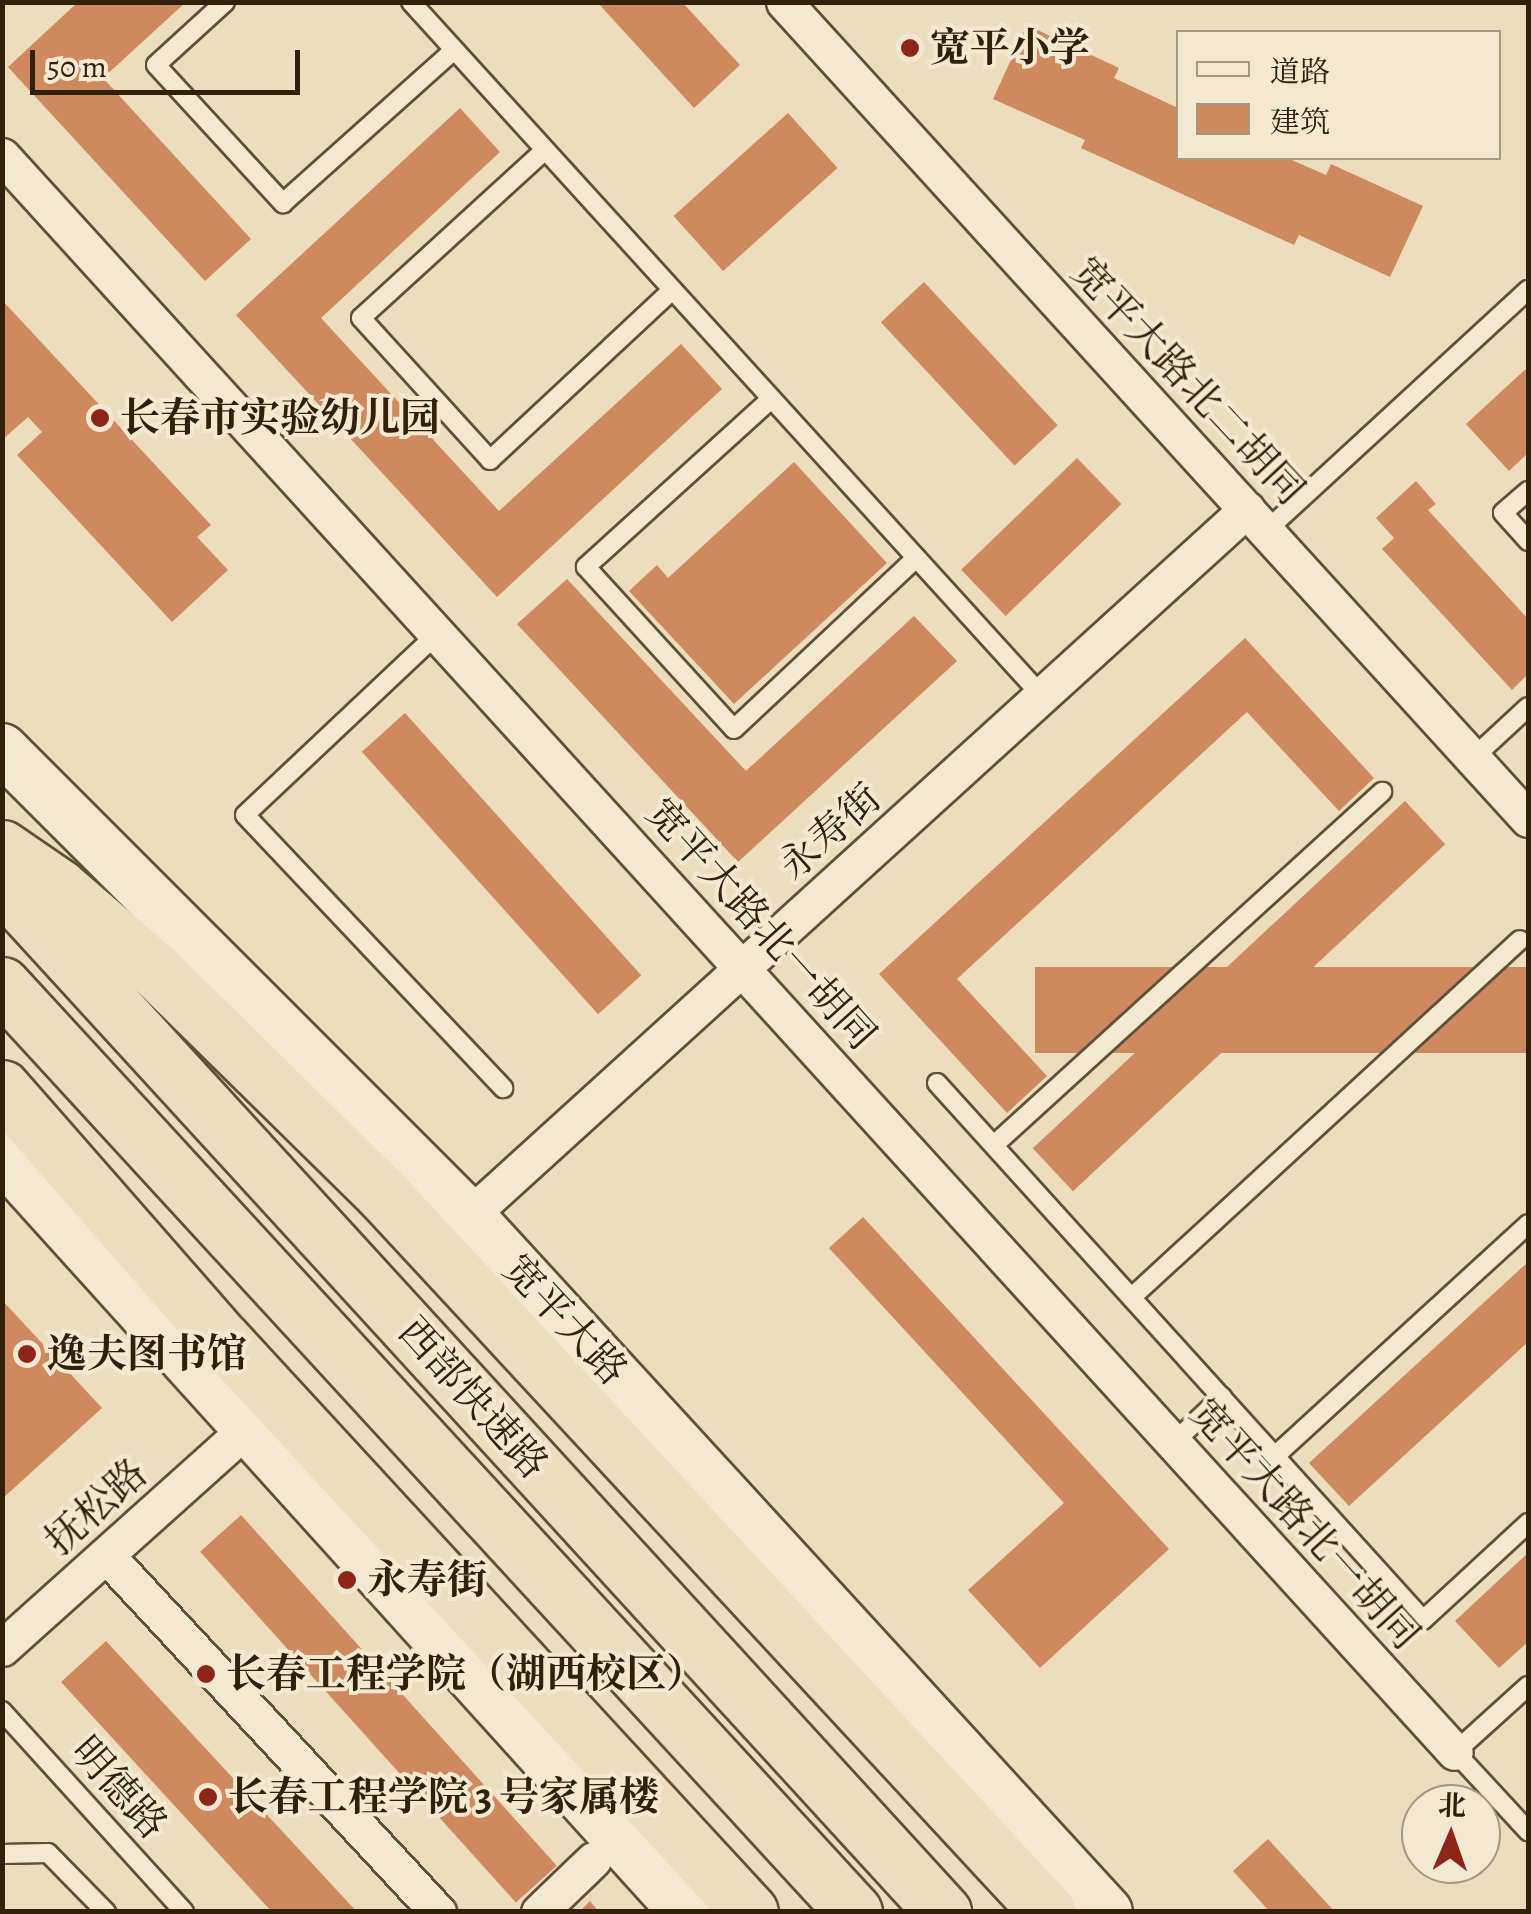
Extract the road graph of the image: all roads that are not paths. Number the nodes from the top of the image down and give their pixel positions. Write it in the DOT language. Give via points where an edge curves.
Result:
graph roads {
  1 [pos="226,2"];
  2 [pos="411,2"];
  3 [pos="784,2"];
  4 [pos="454,50"];
  5 [pos="545,150"];
  6 [pos="2,156"];
  7 [pos="672,290"];
  8 [pos="1528,290"];
  9 [pos="771,399"];
  10 [pos="1528,491"];
  11 [pos="1257,520"];
  12 [pos="1528,541"];
  13 [pos="916,558"];
  14 [pos="438,633"];
  15 [pos="1042,696"];
  16 [pos="1528,707"];
  17 [pos="2,748"];
  18 [pos="1473,758"];
  19 [pos="1382,792"];
  20 [pos="1528,819"];
  21 [pos="2,848"];
  22 [pos="2,884"];
  23 [pos="1520,940"];
  24 [pos="744,968"];
  25 [pos="2,986"];
  26 [pos="937,1082"];
  27 [pos="2,1088"];
  28 [pos="502,1088"];
  29 [pos="994,1145"];
  30 [pos="2,1156"];
  31 [pos="470,1216"];
  32 [pos="1528,1224"];
  33 [pos="1132,1297"];
  34 [pos="1222,1397"];
  35 [pos="245,1430"];
  36 [pos="1174,1442"];
  37 [pos="1275,1456"];
  38 [pos="1528,1523"];
  39 [pos="106,1555"];
  40 [pos="2,1648"];
  41 [pos="1528,1686"];
  42 [pos="2,1710"];
  43 [pos="1455,1752"];
  44 [pos="1528,1831"];
  45 [pos="2,1854"];
  46 [pos="593,1860"];
  47 [pos="106,1912"];
  48 [pos="184,1912"];
  49 [pos="438,1912"];
  50 [pos="539,1912"];
  51 [pos="686,1912"];
  52 [pos="750,1912"];
  53 [pos="854,1912"];
  54 [pos="943,1912"];
  55 [pos="1048,1912"];
  56 [pos="1107,1912"];
  1 -- 4 [label="lane" via="156,65 283,202"];
  2 -- 4 [label="lane"];
  3 -- 11 [label="street, 宽平大路北二胡同"];
  4 -- 5 [label="lane"];
  5 -- 7 [label="lane"];
  5 -- 7 [label="lane" via="361,318 464,432 490,460"];
  6 -- 14 [label="street, 宽平大路北一胡同"];
  7 -- 9 [label="lane"];
  8 -- 11 [label="lane"];
  9 -- 13 [label="lane"];
  9 -- 13 [label="lane" via="586,567 734,729"];
  10 -- 12 [label="lane" via="1503,513"];
  11 -- 15 [label="street, 永寿街"];
  11 -- 18 [label="street, 宽平大路北二胡同"];
  13 -- 15 [label="lane"];
  14 -- 24 [label="street, 宽平大路北一胡同"];
  14 -- 28 [label="lane" via="246,815"];
  15 -- 24 [label="street, 永寿街"];
  16 -- 18 [label="lane"];
  17 -- 31 [label="main road, 宽平大路"];
  18 -- 20 [label="street, 宽平大路北二胡同"];
  19 -- 29 [label="lane"];
  21 -- 55 [label="highway" via="59,886 156,971 381,1192"];
  22 -- 54 [label="highway, 西部快速路"];
  23 -- 33 [label="lane"];
  24 -- 31 [label="street, 永寿街"];
  24 -- 36 [label="street, 宽平大路北一胡同"];
  25 -- 53 [label="highway, 西部快速路"];
  26 -- 29 [label="lane"];
  27 -- 52 [label="highway" via="222,1339"];
  29 -- 33 [label="lane"];
  30 -- 35 [label="main road"];
  31 -- 56 [label="main road, 宽平大路"];
  32 -- 37 [label="lane"];
  33 -- 34 [label="lane"];
  34 -- 36 [label="lane"];
  34 -- 37 [label="lane"];
  35 -- 39 [label="street, 抚松路"];
  35 -- 51 [label="main road"];
  36 -- 43 [label="street, 宽平大路北一胡同"];
  37 -- 38 [label="lane" via="1423,1620"];
  39 -- 40 [label="street, 抚松路"];
  39 -- 49 [label="street"];
  41 -- 43 [label="lane"];
  42 -- 48 [label="lane, 明德路"];
  43 -- 44 [label="lane"];
  45 -- 47 [label="lane" via="48,1854"];
  46 -- 50 [label="street"];
}
